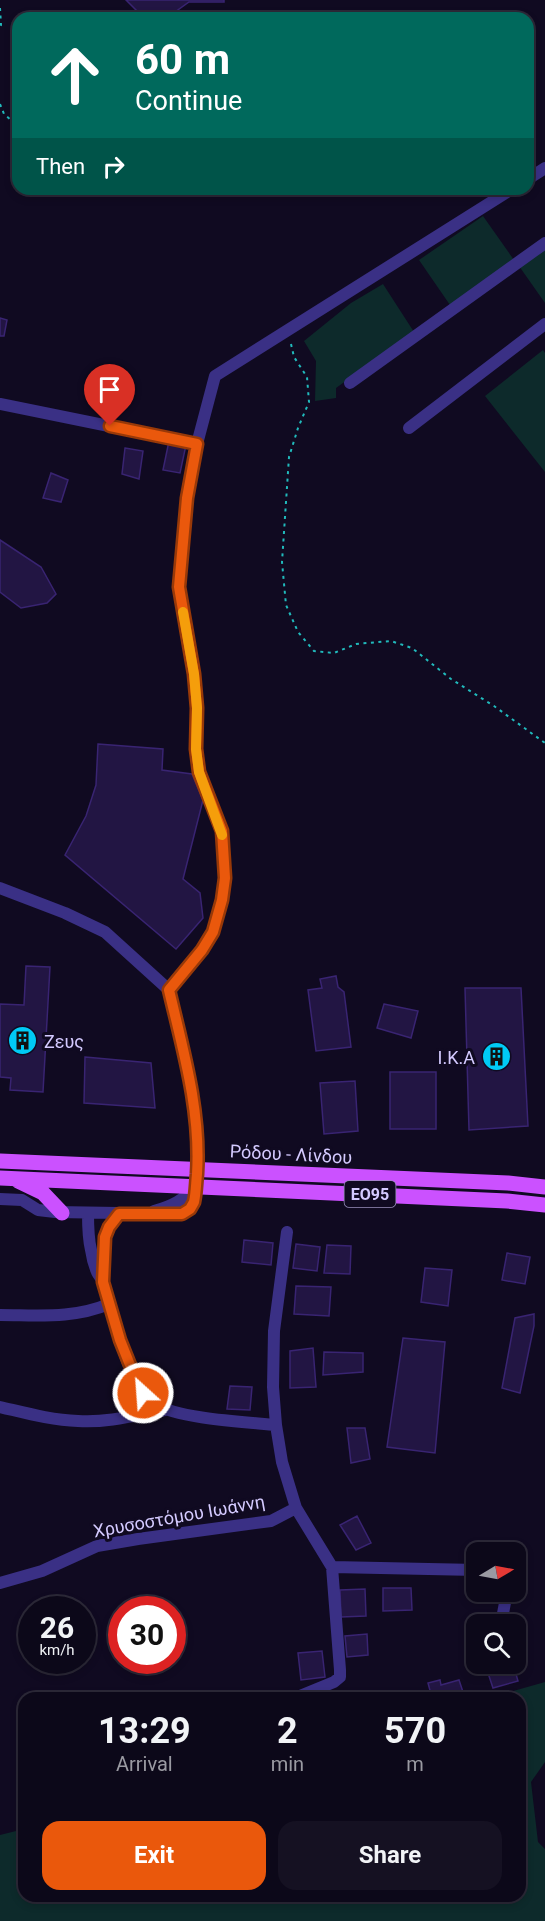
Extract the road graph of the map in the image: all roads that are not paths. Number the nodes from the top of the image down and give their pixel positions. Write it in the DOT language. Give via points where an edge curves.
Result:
graph roads {
  1 [pos="502,195"];
  2 [pos="545,243"];
  3 [pos="545,324"];
  4 [pos="350,383"];
  5 [pos="0,404"];
  6 [pos="409,428"];
  7 [pos="197,444"];
  8 [pos="0,888"];
  9 [pos="169,990"];
  10 [pos="0,1161"];
  11 [pos="197,1169"];
  12 [pos="7,1178"];
  13 [pos="196,1186"];
  14 [pos="545,1187"];
  15 [pos="0,1199"];
  16 [pos="545,1205"];
  17 [pos="62,1213"];
  18 [pos="88,1213"];
  19 [pos="119,1214"];
  20 [pos="287,1232"];
  21 [pos="103,1282"];
  22 [pos="109,1304"];
  23 [pos="0,1315"];
  24 [pos="0,1407"];
  25 [pos="165,1410"];
  26 [pos="276,1425"];
  27 [pos="296,1508"];
  28 [pos="332,1567"];
  29 [pos="466,1570"];
  30 [pos="0,1583"];
  31 [pos="310,1692"];
  1 -- 7 [label="street" via="214,376"];
  2 -- 4 [label="street"];
  3 -- 6 [label="street"];
  5 -- 7 [label="street"];
  7 -- 9 [label="street" via="187,498 179,587 194,674 199,772 222,831 225,878 213,932"];
  8 -- 9 [label="street" via="105,932"];
  9 -- 11 [label="street" via="190,1079"];
  10 -- 11 [label="main road, Ρόδου - Λίνδου / ΕΟ95"];
  11 -- 13 [label="street"];
  11 -- 14 [label="main road, Ρόδου - Λίνδου / ΕΟ95"];
  12 -- 13 [label="main road, Ρόδου - Λίνδου / ΕΟ95"];
  12 -- 17 [label="main road" via="43,1193"];
  13 -- 16 [label="main road, Ρόδου - Λίνδου / ΕΟ95"];
  13 -- 19 [label="street" via="177,1203 156,1211"];
  15 -- 17 [label="street" via="19,1199 38,1210"];
  17 -- 18 [label="street"];
  18 -- 19 [label="street"];
  18 -- 21 [label="street" via="90,1249"];
  19 -- 21 [label="street" via="105,1237"];
  20 -- 26 [label="street" via="274,1331"];
  21 -- 22 [label="street"];
  22 -- 23 [label="street" via="90,1312 61,1315"];
  22 -- 25 [label="street" via="143,1393"];
  24 -- 25 [label="street" via="79,1421"];
  25 -- 26 [label="street"];
  26 -- 27 [label="street"];
  27 -- 28 [label="street"];
  27 -- 30 [label="street, Χρυσοστόμου Ιωάννη" via="271,1521 98,1546 42,1571"];
  28 -- 29 [label="street"];
  28 -- 31 [label="street" via="340,1677"];
}
